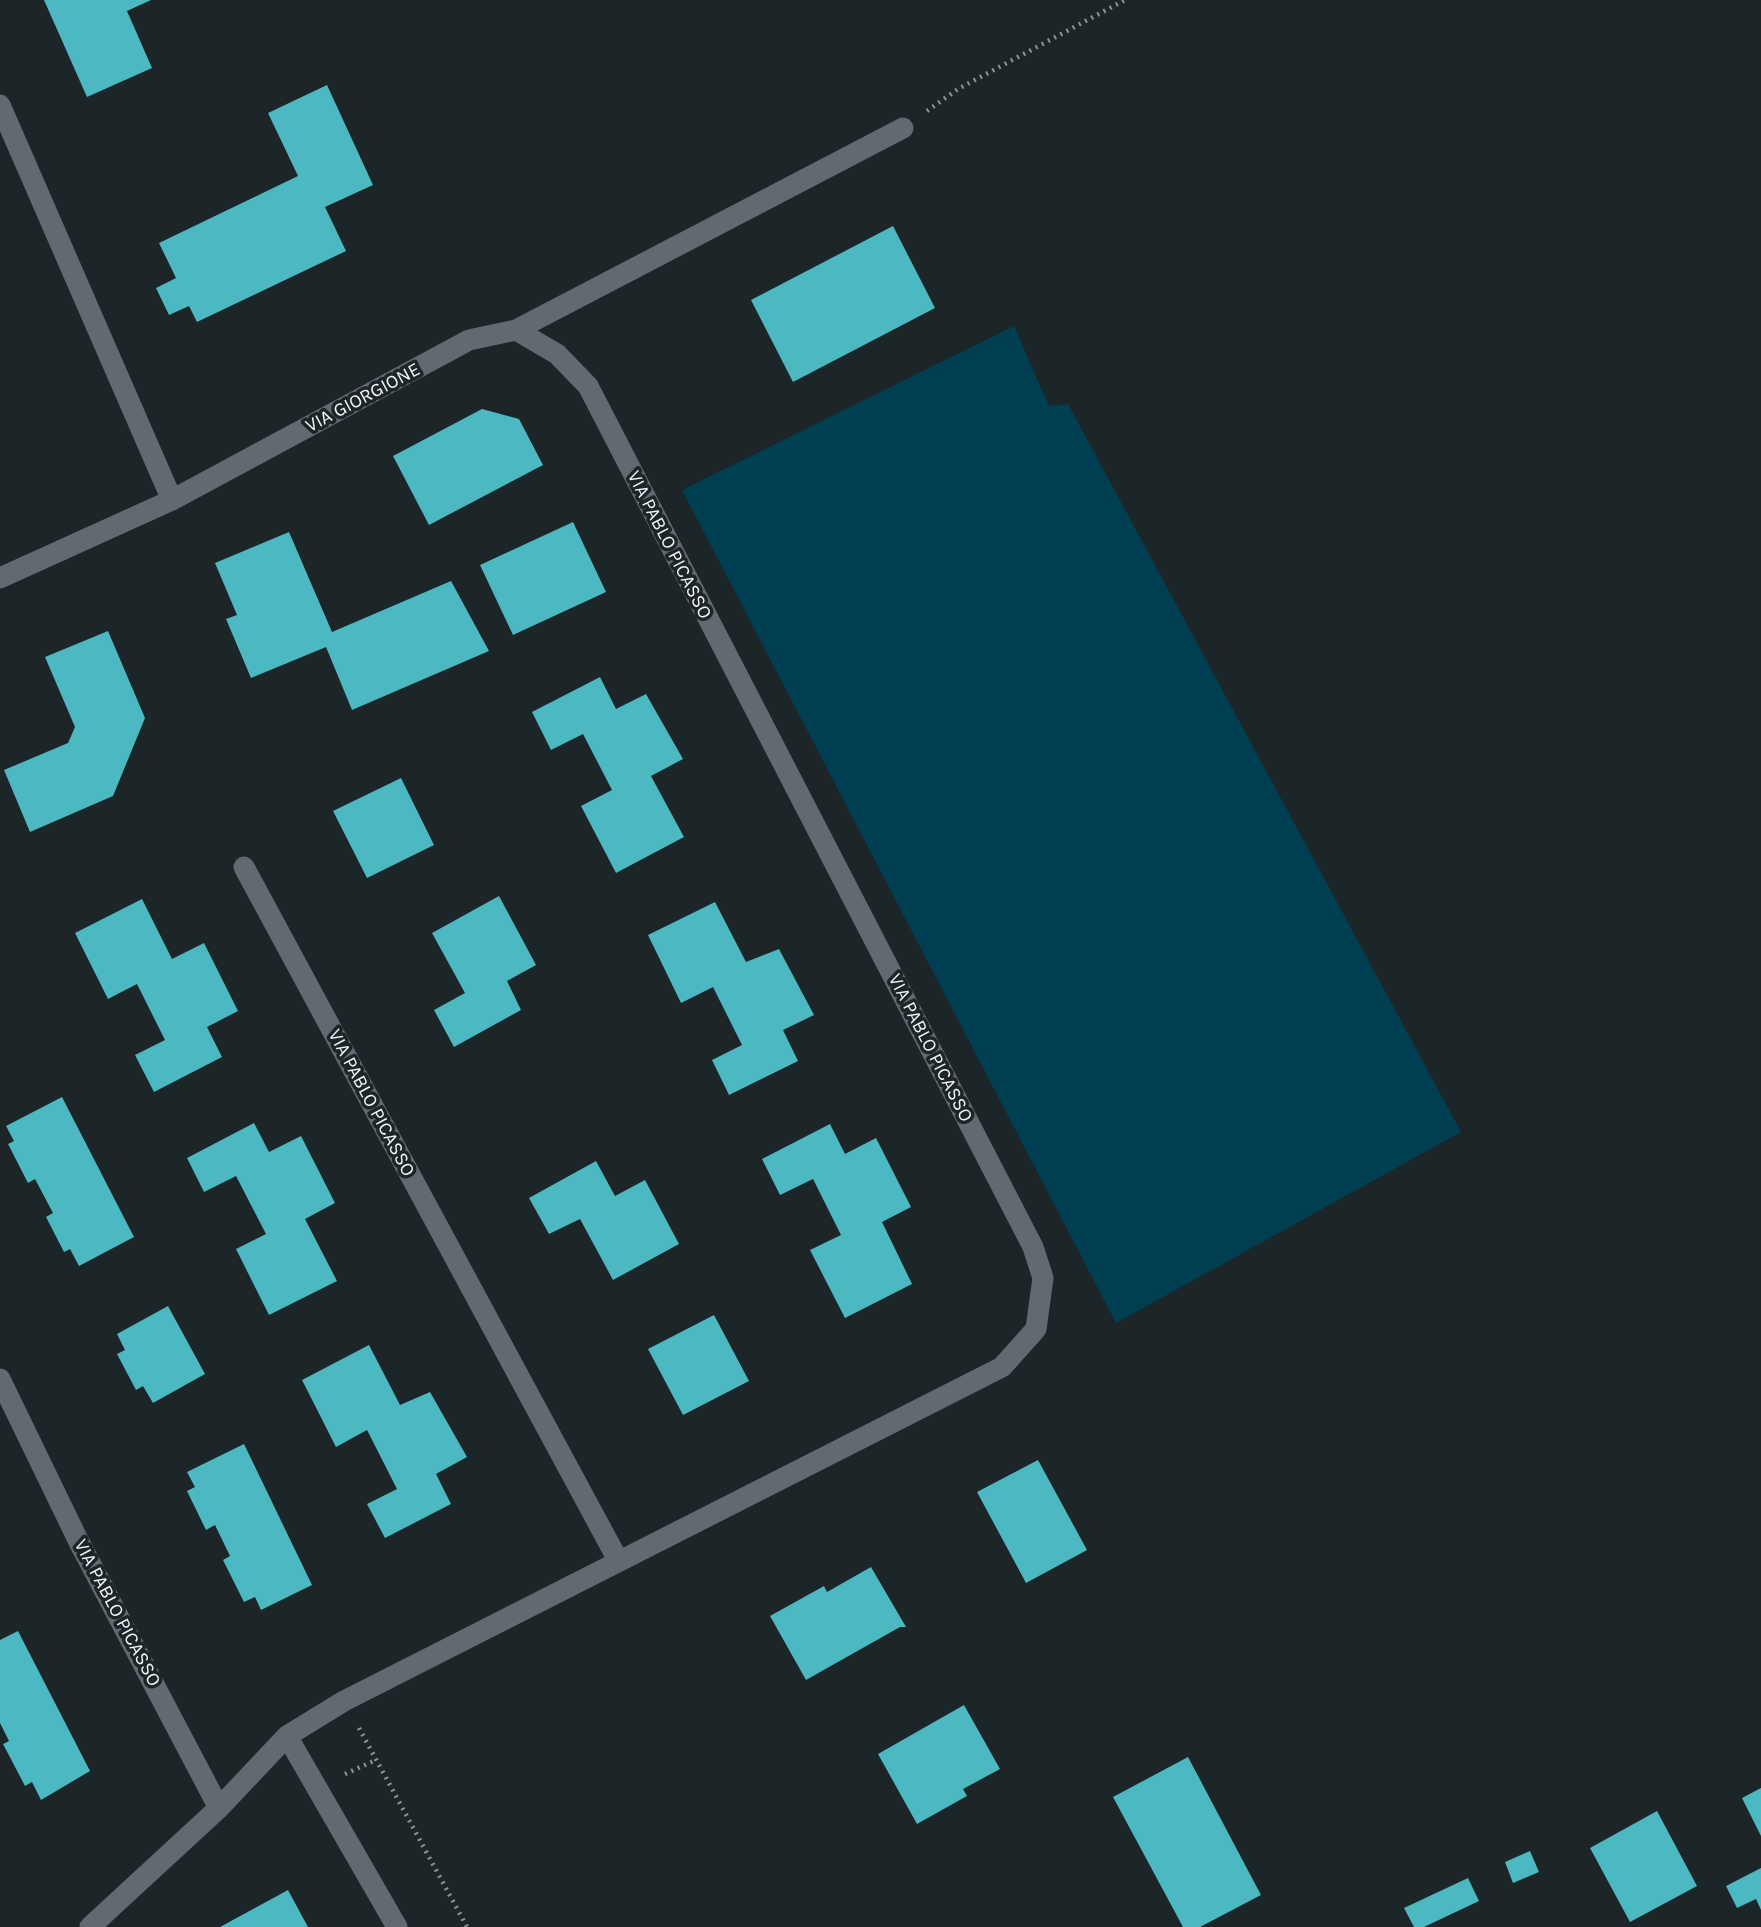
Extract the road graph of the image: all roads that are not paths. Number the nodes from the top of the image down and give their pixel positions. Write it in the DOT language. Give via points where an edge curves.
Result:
graph roads {
  1 [pos="0,105"];
  2 [pos="903,128"];
  3 [pos="516,330"];
  4 [pos="173,500"];
  5 [pos="0,578"];
  6 [pos="244,867"];
  7 [pos="0,1380"];
  8 [pos="618,1560"];
  9 [pos="287,1736"];
  10 [pos="219,1808"];
  11 [pos="90,1927"];
  12 [pos="397,1927"];
  1 -- 4 [label="street"];
  2 -- 3 [label="street, VIA GIORGIONE"];
  3 -- 4 [label="street, VIA GIORGIONE" via="469,340"];
  3 -- 8 [label="street, VIA PABLO PICASSO" via="557,354 588,386 1033,1247 1043,1278 1036,1329 1002,1367"];
  4 -- 5 [label="street, VIA GIORGIONE"];
  6 -- 8 [label="street, VIA PABLO PICASSO"];
  7 -- 10 [label="street, VIA PABLO PICASSO"];
  8 -- 9 [label="street, VIA PABLO PICASSO" via="344,1701"];
  9 -- 10 [label="street, VIA PABLO PICASSO"];
  9 -- 12 [label="street"];
  10 -- 11 [label="street, VIA PABLO PICASSO"];
}
